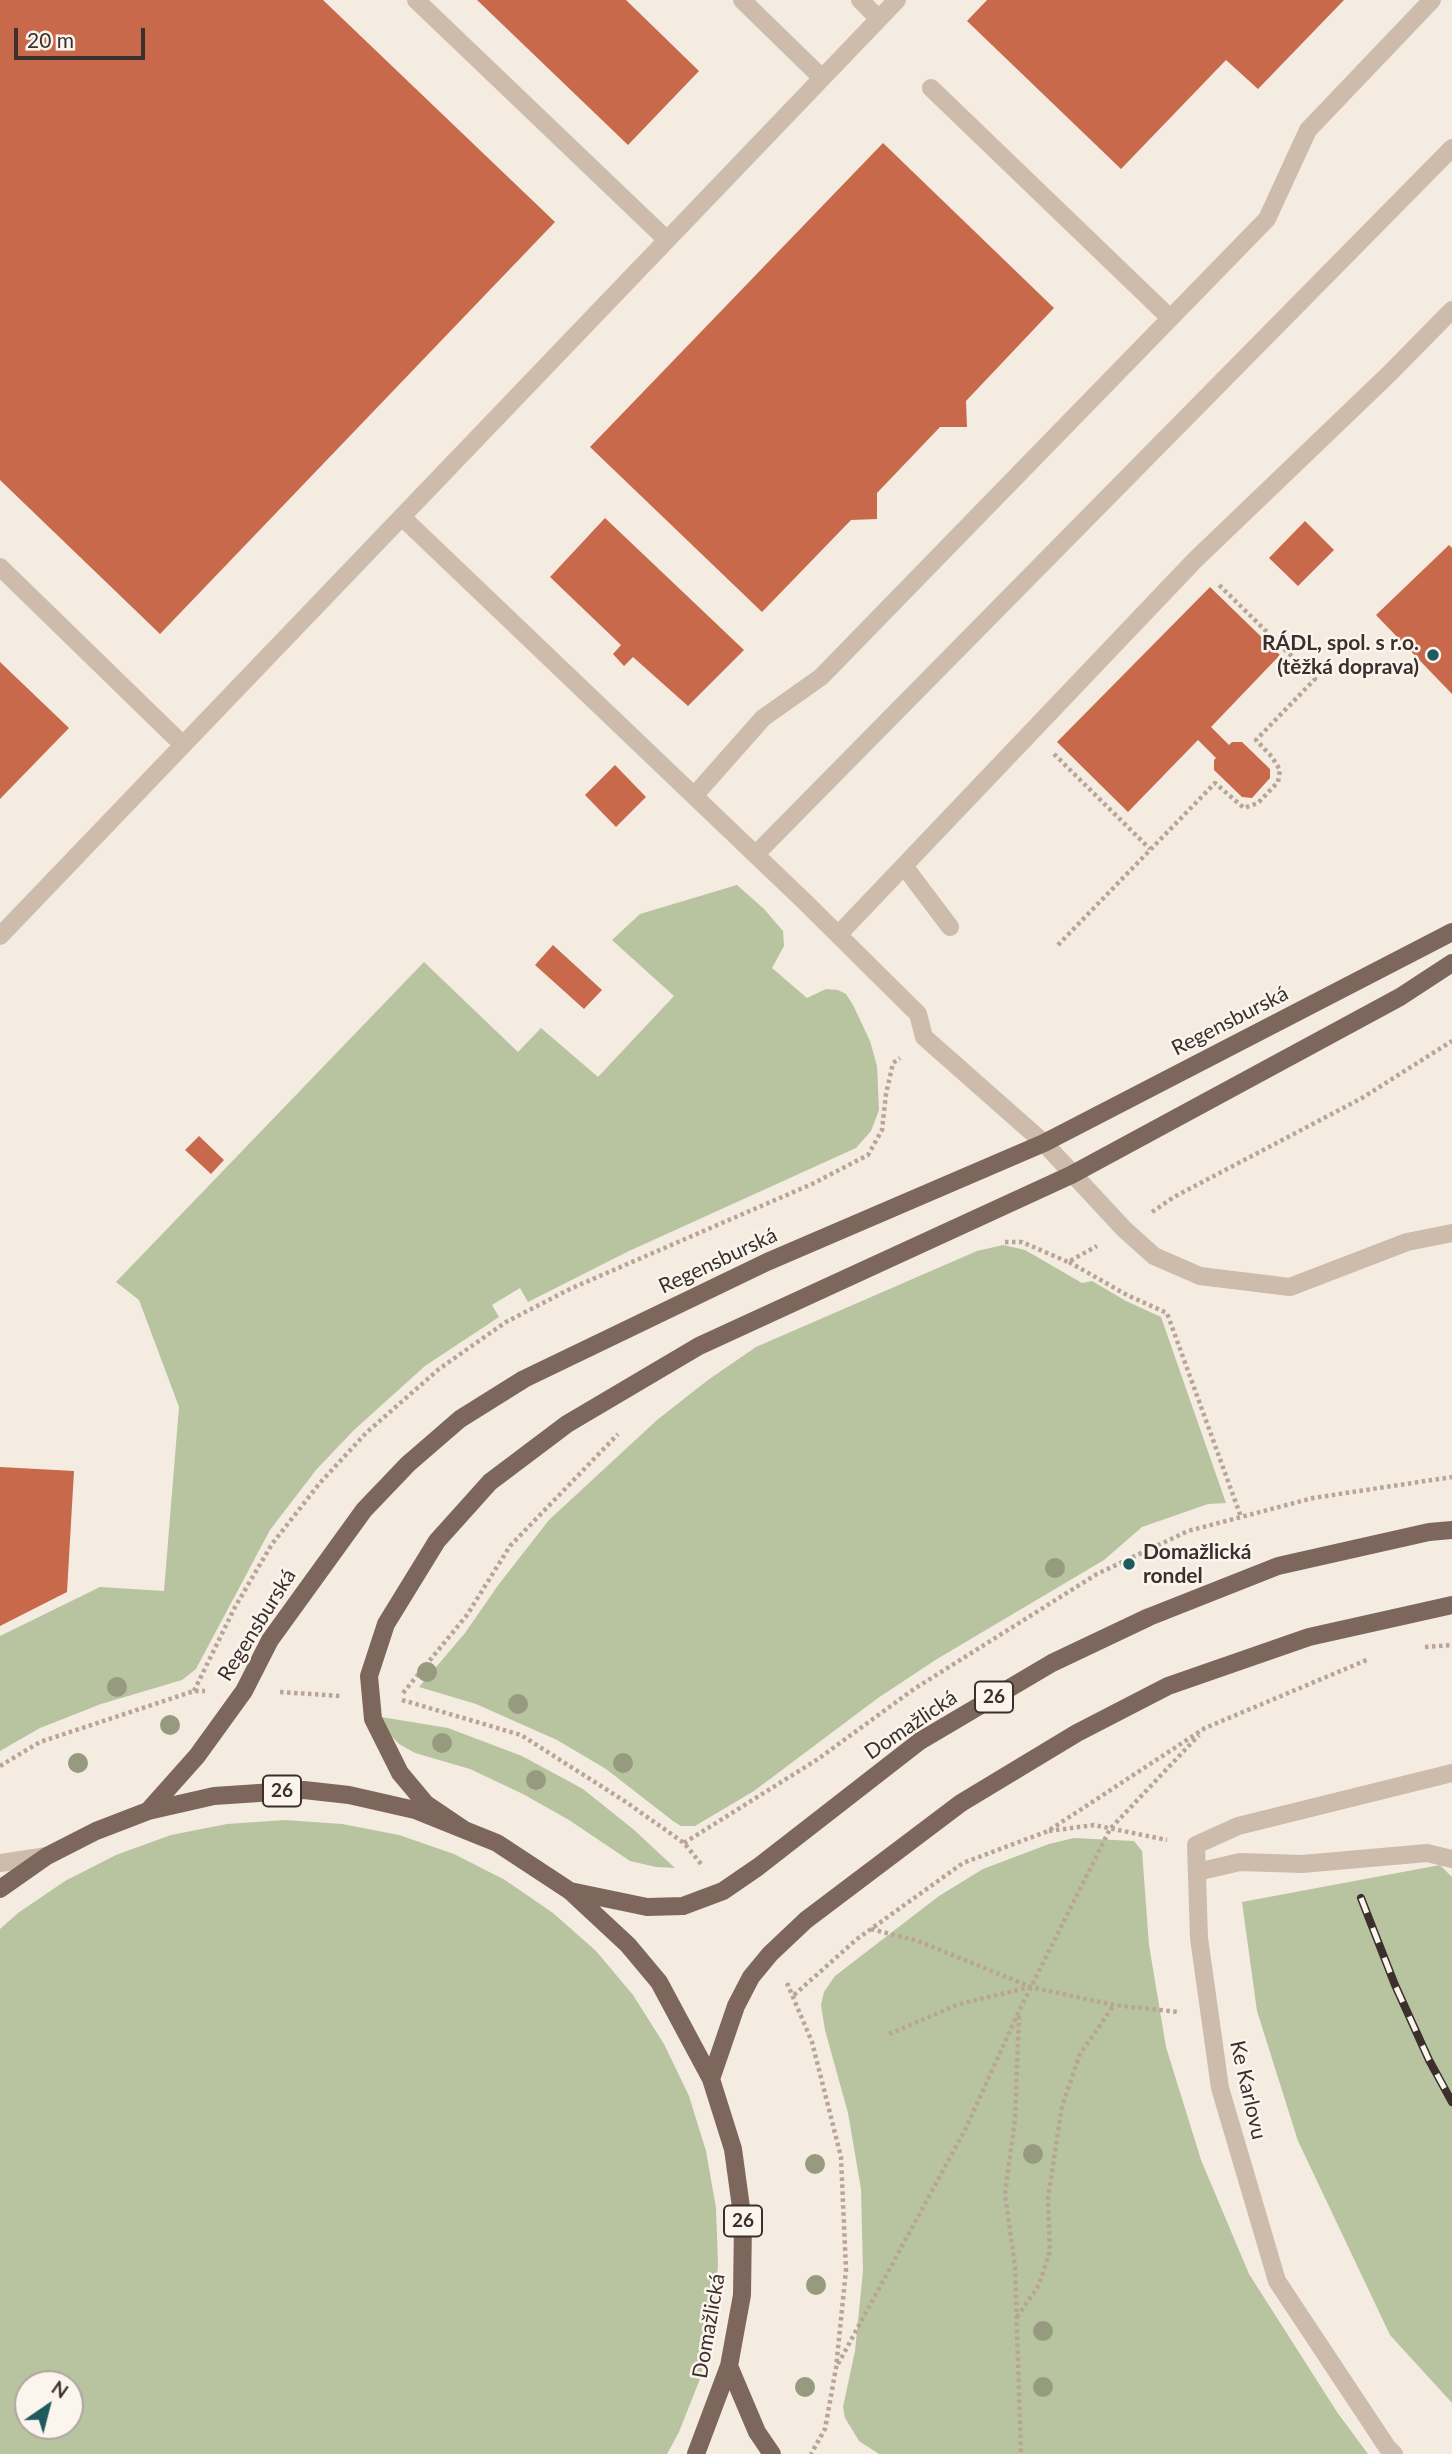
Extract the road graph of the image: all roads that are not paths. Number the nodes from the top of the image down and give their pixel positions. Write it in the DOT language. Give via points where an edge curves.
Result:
graph roads {
  1 [pos="416,0"];
  2 [pos="742,0"];
  3 [pos="860,0"];
  4 [pos="897,0"];
  5 [pos="1432,0"];
  6 [pos="879,19"];
  7 [pos="822,78"];
  8 [pos="931,88"];
  9 [pos="1452,148"];
  10 [pos="667,240"];
  11 [pos="1452,310"];
  12 [pos="1170,318"];
  13 [pos="402,517"];
  14 [pos="0,567"];
  15 [pos="183,745"];
  16 [pos="694,796"];
  17 [pos="756,854"];
  18 [pos="904,866"];
  19 [pos="950,927"];
  20 [pos="1452,932"];
  21 [pos="838,935"];
  22 [pos="0,936"];
  23 [pos="1452,963"];
  24 [pos="1044,1143"];
  25 [pos="1071,1175"];
  26 [pos="1452,1233"];
  27 [pos="1452,1530"];
  28 [pos="1452,1605"];
  29 [pos="1452,1773"];
  30 [pos="148,1811"];
  31 [pos="463,1829"];
  32 [pos="47,1856"];
  33 [pos="1452,1859"];
  34 [pos="0,1863"];
  35 [pos="1197,1872"];
  36 [pos="0,1889"];
  37 [pos="570,1891"];
  38 [pos="711,2079"];
  39 [pos="729,2366"];
  40 [pos="696,2454"];
  41 [pos="772,2454"];
  42 [pos="1394,2454"];
  1 -- 10 [label="street"];
  2 -- 7 [label="street"];
  3 -- 6 [label="street"];
  4 -- 6 [label="street"];
  5 -- 12 [label="street" via="1308,130 1267,219"];
  6 -- 7 [label="street"];
  7 -- 10 [label="street"];
  8 -- 12 [label="street"];
  9 -- 17 [label="street"];
  10 -- 13 [label="street"];
  11 -- 18 [label="street" via="1195,560"];
  12 -- 16 [label="street" via="821,677 763,718"];
  13 -- 15 [label="street"];
  13 -- 16 [label="street"];
  14 -- 15 [label="street"];
  15 -- 22 [label="street"];
  16 -- 17 [label="street"];
  17 -- 21 [label="street"];
  18 -- 19 [label="street"];
  18 -- 21 [label="street"];
  20 -- 24 [label="main road, Regensburská"];
  21 -- 24 [label="street" via="918,1014 924,1037"];
  23 -- 25 [label="main road" via="1400,997"];
  24 -- 25 [label="street"];
  24 -- 30 [label="main road, Regensburská" via="767,1262 524,1379 460,1419 364,1510 270,1640 244,1690 197,1756"];
  25 -- 26 [label="street" via="1154,1256 1200,1276 1290,1287 1407,1242"];
  25 -- 31 [label="main road" via="699,1346 567,1424 490,1482 437,1541 386,1624 369,1676 373,1719 400,1773 426,1804"];
  27 -- 37 [label="main road, Domažlická / 26" via="1278,1566 1149,1617 1052,1663 920,1741 723,1891 683,1906 647,1907"];
  28 -- 38 [label="main road" via="1309,1637 1168,1686 1077,1733 961,1803 806,1920 770,1954 736,2006"];
  29 -- 35 [label="street, Ke Karlovu" via="1238,1826 1196,1846"];
  30 -- 31 [label="main road, Domažlická / 26" via="214,1796 304,1790 415,1810"];
  30 -- 32 [label="main road, Domažlická / 26"];
  31 -- 37 [label="main road, Domažlická / 26" via="496,1843"];
  32 -- 34 [label="street, Domažlická"];
  32 -- 36 [label="main road, Domažlická / 26"];
  33 -- 35 [label="street" via="1427,1853 1302,1864 1240,1862"];
  35 -- 42 [label="street, Ke Karlovu" via="1199,1938 1220,2088 1277,2281"];
  37 -- 38 [label="main road, Domažlická / 26" via="628,1945 659,1982"];
  38 -- 39 [label="main road, Domažlická / 26" via="733,2149 743,2222 742,2295"];
  39 -- 40 [label="main road, Domažlická / 26"];
  39 -- 41 [label="main road" via="757,2432"];
}
